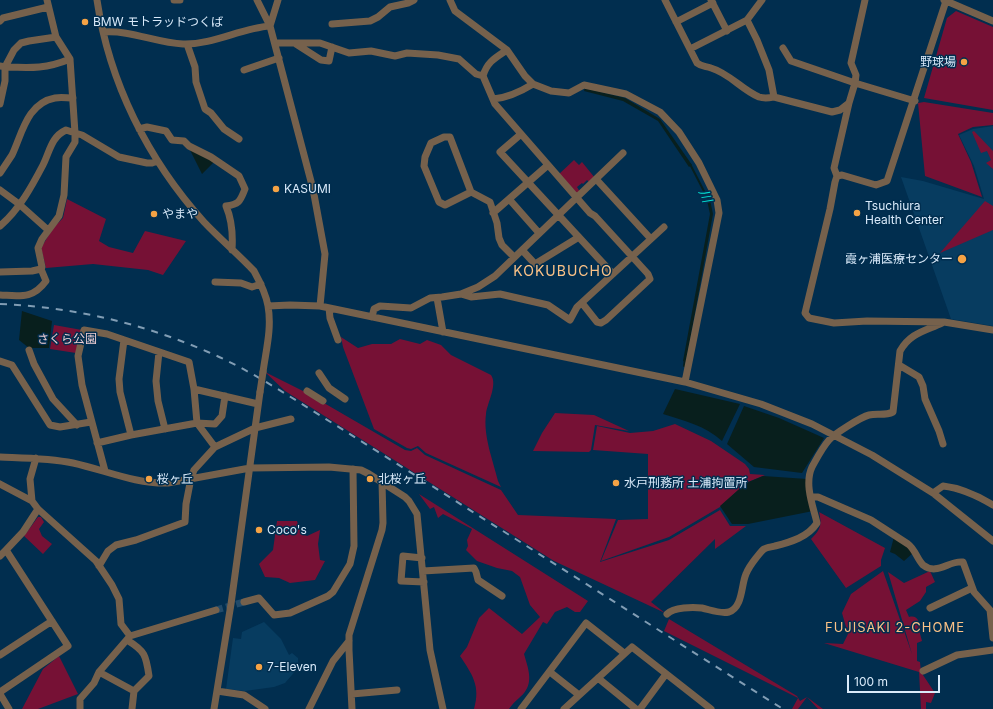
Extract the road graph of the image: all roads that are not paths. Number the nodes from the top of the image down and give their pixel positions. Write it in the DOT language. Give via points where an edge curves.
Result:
graph roads {
  1 [pos="97,0"];
  2 [pos="174,0"];
  3 [pos="180,0"];
  4 [pos="258,0"];
  5 [pos="278,0"];
  6 [pos="414,0"];
  7 [pos="450,0"];
  8 [pos="665,0"];
  9 [pos="762,0"];
  10 [pos="865,0"];
  11 [pos="945,0"];
  12 [pos="712,2"];
  13 [pos="47,3"];
  14 [pos="747,20"];
  15 [pos="0,21"];
  16 [pos="993,21"];
  17 [pos="676,22"];
  18 [pos="332,24"];
  19 [pos="270,26"];
  20 [pos="727,31"];
  21 [pos="104,32"];
  22 [pos="56,37"];
  23 [pos="275,43"];
  24 [pos="187,44"];
  25 [pos="296,44"];
  26 [pos="332,47"];
  27 [pos="783,48"];
  28 [pos="507,50"];
  29 [pos="690,50"];
  30 [pos="279,58"];
  31 [pos="70,59"];
  32 [pos="3,67"];
  33 [pos="244,70"];
  34 [pos="482,76"];
  35 [pos="855,83"];
  36 [pos="532,84"];
  37 [pos="774,97"];
  38 [pos="73,98"];
  39 [pos="492,99"];
  40 [pos="915,100"];
  41 [pos="849,103"];
  42 [pos="0,104"];
  43 [pos="139,129"];
  44 [pos="75,133"];
  45 [pos="521,134"];
  46 [pos="239,139"];
  47 [pos="623,153"];
  48 [pos="157,161"];
  49 [pos="548,165"];
  50 [pos="0,173"];
  51 [pos="837,176"];
  52 [pos="596,179"];
  53 [pos="528,182"];
  54 [pos="0,190"];
  55 [pos="471,192"];
  56 [pos="576,198"];
  57 [pos="509,199"];
  58 [pos="19,204"];
  59 [pos="494,213"];
  60 [pos="558,215"];
  61 [pos="0,226"];
  62 [pos="664,227"];
  63 [pos="48,230"];
  64 [pos="539,233"];
  65 [pos="579,237"];
  66 [pos="651,239"];
  67 [pos="232,250"];
  68 [pos="522,250"];
  69 [pos="632,256"];
  70 [pos="514,257"];
  71 [pos="41,269"];
  72 [pos="0,272"];
  73 [pos="613,274"];
  74 [pos="215,282"];
  75 [pos="261,284"];
  76 [pos="460,294"];
  77 [pos="0,295"];
  78 [pos="438,298"];
  79 [pos="582,303"];
  80 [pos="268,306"];
  81 [pos="320,306"];
  82 [pos="329,308"];
  83 [pos="372,317"];
  84 [pos="944,322"];
  85 [pos="993,330"];
  86 [pos="443,332"];
  87 [pos="124,340"];
  88 [pos="338,340"];
  89 [pos="29,350"];
  90 [pos="160,352"];
  91 [pos="0,361"];
  92 [pos="899,366"];
  93 [pos="319,373"];
  94 [pos="685,382"];
  95 [pos="194,389"];
  96 [pos="307,390"];
  97 [pos="225,396"];
  98 [pos="345,400"];
  99 [pos="323,401"];
  100 [pos="258,404"];
  101 [pos="291,419"];
  102 [pos="91,422"];
  103 [pos="197,423"];
  104 [pos="77,425"];
  105 [pos="255,428"];
  106 [pos="165,429"];
  107 [pos="131,435"];
  108 [pos="834,436"];
  109 [pos="97,443"];
  110 [pos="943,444"];
  111 [pos="215,447"];
  112 [pos="0,457"];
  113 [pos="36,458"];
  114 [pos="250,468"];
  115 [pos="353,469"];
  116 [pos="105,471"];
  117 [pos="191,478"];
  118 [pos="382,481"];
  119 [pos="0,484"];
  120 [pos="933,493"];
  121 [pos="811,497"];
  122 [pos="32,501"];
  123 [pos="993,505"];
  124 [pos="38,509"];
  125 [pos="993,541"];
  126 [pos="6,550"];
  127 [pos="0,556"];
  128 [pos="422,558"];
  129 [pos="99,566"];
  130 [pos="423,571"];
  131 [pos="424,582"];
  132 [pos="972,588"];
  133 [pos="502,596"];
  134 [pos="244,602"];
  135 [pos="930,608"];
  136 [pos="216,610"];
  137 [pos="667,614"];
  138 [pos="52,621"];
  139 [pos="129,638"];
  140 [pos="993,638"];
  141 [pos="349,641"];
  142 [pos="993,650"];
  143 [pos="624,653"];
  144 [pos="0,655"];
  145 [pos="923,671"];
  146 [pos="99,672"];
  147 [pos="550,672"];
  148 [pos="666,674"];
  149 [pos="598,678"];
  150 [pos="396,690"];
  151 [pos="134,691"];
  152 [pos="217,691"];
  153 [pos="0,693"];
  154 [pos="352,694"];
  155 [pos="579,695"];
  156 [pos="702,706"];
  157 [pos="9,709"];
  158 [pos="80,709"];
  159 [pos="132,709"];
  160 [pos="214,709"];
  161 [pos="265,709"];
  162 [pos="308,709"];
  163 [pos="352,709"];
  164 [pos="443,709"];
  165 [pos="521,709"];
  166 [pos="564,709"];
  167 [pos="636,709"];
  168 [pos="640,709"];
  169 [pos="712,709"];
  1 -- 21 [label="street"];
  2 -- 3 [label="street"];
  4 -- 19 [label="street"];
  5 -- 19 [label="street"];
  6 -- 18 [label="street" via="390,7 370,21"];
  7 -- 28 [label="street" via="456,11"];
  8 -- 17 [label="street"];
  9 -- 14 [label="street"];
  10 -- 35 [label="street" via="851,63 856,75"];
  11 -- 16 [label="street"];
  11 -- 40 [label="street"];
  12 -- 17 [label="street"];
  12 -- 20 [label="street"];
  13 -- 15 [label="street"];
  13 -- 22 [label="street"];
  14 -- 20 [label="street"];
  14 -- 37 [label="street" via="769,70"];
  17 -- 29 [label="street"];
  19 -- 23 [label="street"];
  19 -- 24 [label="street" via="260,26 202,44"];
  20 -- 29 [label="street"];
  21 -- 24 [label="street"];
  21 -- 43 [label="street" via="112,66"];
  22 -- 31 [label="street"];
  22 -- 32 [label="street" via="21,43"];
  23 -- 25 [label="street"];
  23 -- 30 [label="street"];
  24 -- 46 [label="street" via="205,109 224,129"];
  25 -- 26 [label="street" via="320,43"];
  25 -- 26 [label="street" via="321,60 329,62"];
  26 -- 34 [label="street" via="348,53 370,51 395,56 407,52 459,59"];
  27 -- 35 [label="street" via="791,61"];
  28 -- 34 [label="street" via="486,67"];
  28 -- 36 [label="street"];
  29 -- 37 [label="street" via="701,66 711,67 759,96"];
  30 -- 33 [label="street"];
  30 -- 81 [label="street" via="313,189 325,254"];
  31 -- 32 [label="street" via="42,68"];
  31 -- 38 [label="street"];
  32 -- 42 [label="street" via="5,81"];
  34 -- 39 [label="street"];
  35 -- 40 [label="street"];
  35 -- 41 [label="street"];
  36 -- 39 [label="street" via="519,93"];
  36 -- 94 [label="street" via="551,91 569,93 584,85 626,94 660,112 679,132 699,163 717,200 719,214"];
  37 -- 41 [label="street" via="832,112"];
  38 -- 44 [label="street"];
  38 -- 50 [label="street" via="54,98 40,105 30,115"];
  39 -- 45 [label="street"];
  40 -- 51 [label="street" via="887,182 876,185 842,175"];
  41 -- 51 [label="street" via="834,168"];
  43 -- 48 [label="street"];
  43 -- 67 [label="street" via="147,127 166,131 172,140 184,141 239,176 245,189 235,205 226,206 231,221"];
  44 -- 48 [label="street" via="119,157 147,163"];
  44 -- 58 [label="street" via="66,130 59,133 31,187"];
  44 -- 63 [label="street" via="75,142 66,157 64,195 59,216"];
  45 -- 49 [label="street"];
  45 -- 53 [label="street" via="500,152"];
  47 -- 52 [label="street"];
  48 -- 67 [label="street" via="188,203"];
  49 -- 53 [label="street"];
  49 -- 56 [label="street"];
  51 -- 84 [label="street" via="806,307 805,313 808,318 834,323"];
  52 -- 56 [label="street"];
  52 -- 66 [label="street"];
  53 -- 57 [label="street"];
  53 -- 60 [label="street"];
  54 -- 58 [label="street"];
  55 -- 55 [label="street" via="445,205 439,202 424,166 424,157 431,143 450,137"];
  55 -- 59 [label="street" via="490,202"];
  56 -- 60 [label="street"];
  56 -- 69 [label="street"];
  57 -- 59 [label="street"];
  57 -- 64 [label="street"];
  58 -- 61 [label="street"];
  58 -- 63 [label="street"];
  59 -- 70 [label="street" via="502,245"];
  60 -- 64 [label="street"];
  60 -- 65 [label="street"];
  62 -- 66 [label="street"];
  63 -- 71 [label="street" via="38,248"];
  64 -- 68 [label="street"];
  65 -- 68 [label="street" via="535,264"];
  65 -- 73 [label="street"];
  66 -- 69 [label="street"];
  67 -- 75 [label="street" via="254,271"];
  68 -- 70 [label="street"];
  69 -- 73 [label="street"];
  69 -- 79 [label="street" via="648,274 648,282 600,323"];
  70 -- 76 [label="street" via="495,276 478,287"];
  71 -- 72 [label="street"];
  71 -- 77 [label="street" via="46,281 40,290 31,295"];
  73 -- 79 [label="street"];
  74 -- 75 [label="street" via="252,286"];
  75 -- 80 [label="street"];
  76 -- 78 [label="street"];
  76 -- 79 [label="street" via="471,297 500,294 548,305 570,320"];
  78 -- 83 [label="street" via="430,298 411,308 380,306 374,309"];
  78 -- 86 [label="street"];
  80 -- 81 [label="street"];
  80 -- 100 [label="street, bridge" via="268,340"];
  81 -- 82 [label="street"];
  82 -- 83 [label="street"];
  82 -- 88 [label="street"];
  83 -- 86 [label="street"];
  84 -- 85 [label="street"];
  84 -- 92 [label="street" via="918,332 909,339 900,350"];
  86 -- 94 [label="street"];
  87 -- 90 [label="street"];
  87 -- 102 [label="street" via="84,330 78,356"];
  87 -- 107 [label="street" via="119,379"];
  89 -- 104 [label="street" via="53,399"];
  90 -- 95 [label="street" via="189,362"];
  90 -- 106 [label="street" via="156,381"];
  91 -- 104 [label="street" via="12,365 50,425"];
  92 -- 108 [label="street" via="893,412 888,415 864,416"];
  92 -- 110 [label="street" via="919,377"];
  93 -- 98 [label="street" via="329,388"];
  94 -- 108 [label="street" via="761,404 812,424"];
  95 -- 97 [label="street"];
  95 -- 103 [label="street"];
  96 -- 99 [label="street"];
  97 -- 100 [label="street"];
  97 -- 103 [label="street" via="222,416 214,424"];
  100 -- 105 [label="street"];
  101 -- 105 [label="street"];
  102 -- 104 [label="street"];
  102 -- 109 [label="street"];
  103 -- 106 [label="street"];
  103 -- 111 [label="street"];
  105 -- 111 [label="street"];
  105 -- 114 [label="street"];
  106 -- 107 [label="street"];
  107 -- 109 [label="street"];
  108 -- 120 [label="street" via="872,455"];
  108 -- 121 [label="street" via="810,471"];
  109 -- 116 [label="street"];
  111 -- 117 [label="street" via="194,470"];
  112 -- 113 [label="street"];
  113 -- 116 [label="street"];
  113 -- 122 [label="street" via="30,479"];
  114 -- 115 [label="street"];
  114 -- 117 [label="street"];
  114 -- 152 [label="street"];
  115 -- 118 [label="street"];
  115 -- 134 [label="street" via="354,546 350,564 333,592 281,615 274,614 259,598"];
  116 -- 117 [label="street" via="150,483 168,483"];
  117 -- 129 [label="street" via="185,522 116,545 108,551"];
  118 -- 128 [label="street" via="405,497 417,514"];
  118 -- 141 [label="street" via="384,522"];
  119 -- 122 [label="street"];
  120 -- 123 [label="street" via="943,486 954,487"];
  120 -- 125 [label="street"];
  121 -- 132 [label="street" via="818,497 871,520 912,547 925,566 937,569 963,562"];
  121 -- 137 [label="street" via="817,523 808,534 764,549 746,574 740,601 734,610 720,612 687,608"];
  122 -- 124 [label="street"];
  124 -- 126 [label="street" via="23,532"];
  124 -- 129 [label="street"];
  126 -- 127 [label="street"];
  126 -- 138 [label="street"];
  128 -- 130 [label="street"];
  128 -- 131 [label="street" via="403,556 401,580"];
  129 -- 139 [label="street" via="119,599 121,624"];
  130 -- 131 [label="street"];
  130 -- 133 [label="street" via="474,568 478,580"];
  131 -- 164 [label="street" via="430,650"];
  132 -- 135 [label="street"];
  132 -- 140 [label="street" via="990,610"];
  136 -- 139 [label="street"];
  138 -- 144 [label="street"];
  138 -- 153 [label="street" via="68,646"];
  139 -- 146 [label="street"];
  139 -- 151 [label="street" via="140,647 147,658 149,676"];
  141 -- 154 [label="street"];
  141 -- 162 [label="street" via="333,660"];
  142 -- 145 [label="street" via="957,655"];
  143 -- 147 [label="street" via="586,624"];
  143 -- 148 [label="street" via="632,647"];
  143 -- 149 [label="street"];
  146 -- 151 [label="street"];
  146 -- 158 [label="street" via="94,683 80,699"];
  147 -- 155 [label="street"];
  147 -- 165 [label="street"];
  148 -- 156 [label="street"];
  148 -- 168 [label="street"];
  149 -- 155 [label="street"];
  149 -- 167 [label="street"];
  150 -- 154 [label="street"];
  151 -- 159 [label="street"];
  152 -- 160 [label="street"];
  152 -- 161 [label="street" via="244,695"];
  153 -- 157 [label="street"];
  154 -- 163 [label="street"];
  155 -- 166 [label="street"];
  156 -- 169 [label="street"];
}
